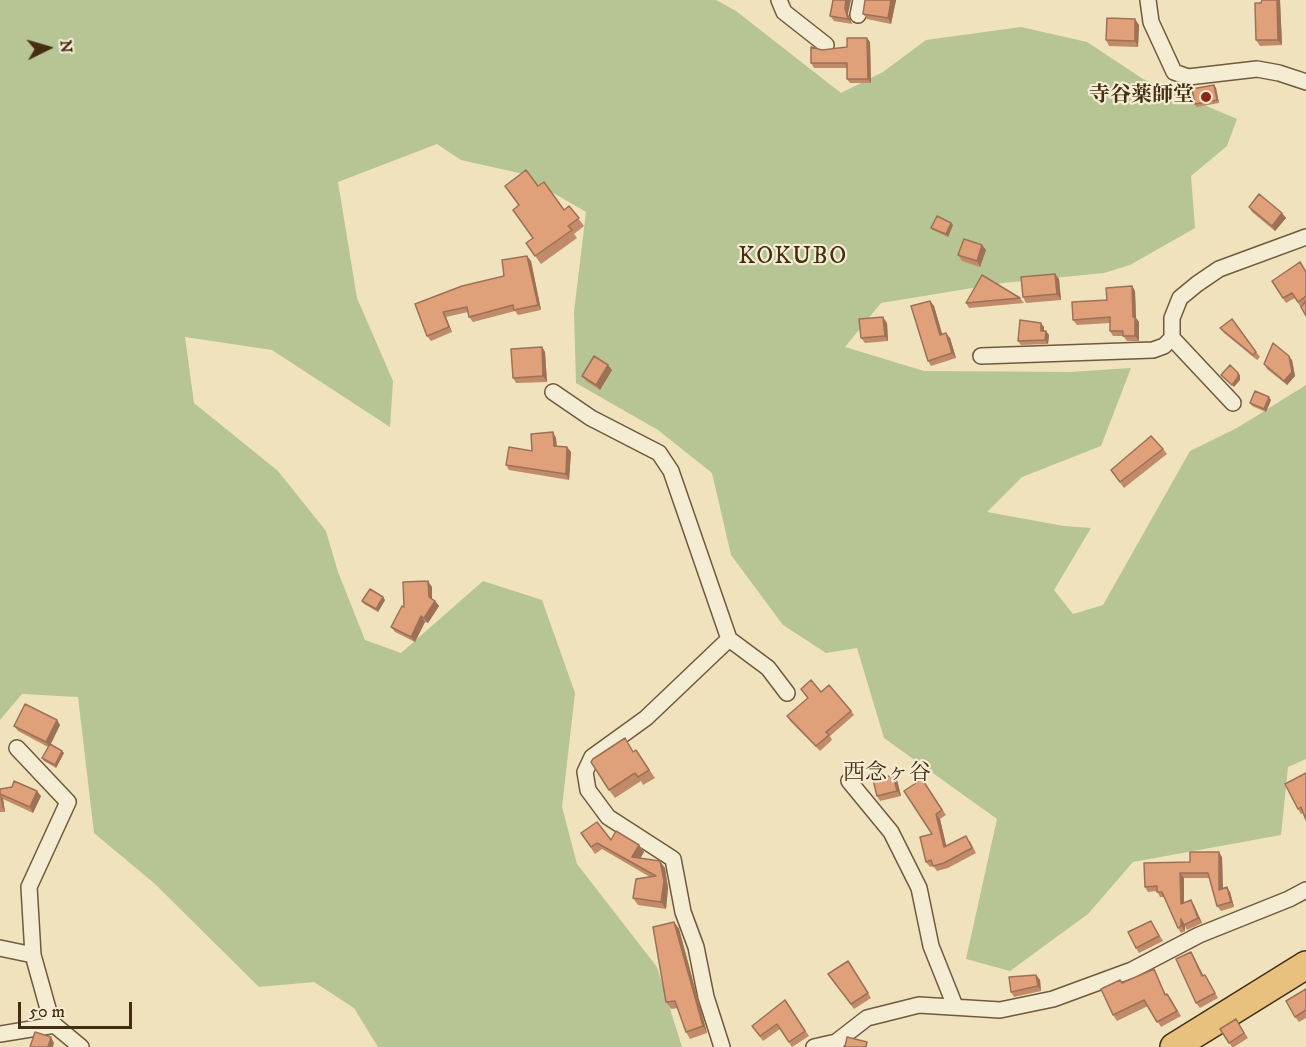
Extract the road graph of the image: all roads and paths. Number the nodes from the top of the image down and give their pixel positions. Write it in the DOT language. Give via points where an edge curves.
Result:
graph roads {
  1 [pos="779,0"];
  2 [pos="1148,0"];
  3 [pos="826,45"];
  4 [pos="1306,82"];
  5 [pos="1306,237"];
  6 [pos="1172,338"];
  7 [pos="981,356"];
  8 [pos="553,392"];
  9 [pos="1233,403"];
  10 [pos="729,639"];
  11 [pos="787,693"];
  12 [pos="17,748"];
  13 [pos="849,781"];
  14 [pos="1306,890"];
  15 [pos="0,948"];
  16 [pos="33,955"];
  17 [pos="1306,965"];
  18 [pos="955,1006"];
  19 [pos="55,1025"];
  20 [pos="0,1034"];
  21 [pos="836,1044"];
  22 [pos="81,1047"];
  23 [pos="722,1047"];
  24 [pos="814,1047"];
  25 [pos="1174,1047"];
  1 -- 3 [label="street" via="784,12"];
  2 -- 4 [label="street" via="1151,22 1174,72 1188,78 1257,69"];
  5 -- 6 [label="street" via="1219,269 1197,284 1180,298"];
  6 -- 7 [label="street" via="1153,350"];
  6 -- 9 [label="street"];
  8 -- 10 [label="street" via="591,418 659,453 671,471"];
  10 -- 11 [label="street" via="768,668"];
  10 -- 23 [label="street" via="646,718 592,757 585,772 588,790 608,817 673,859 683,912"];
  12 -- 16 [label="street" via="68,802 29,887"];
  13 -- 18 [label="street" via="891,832 919,888 931,946"];
  14 -- 18 [label="street" via="1199,935 1132,970 1053,999 1000,1010"];
  15 -- 16 [label="street"];
  16 -- 19 [label="street"];
  17 -- 25 [label="highway"];
  18 -- 21 [label="street" via="919,1005 867,1018"];
  19 -- 20 [label="street"];
  19 -- 22 [label="street"];
  21 -- 24 [label="street"];
}
